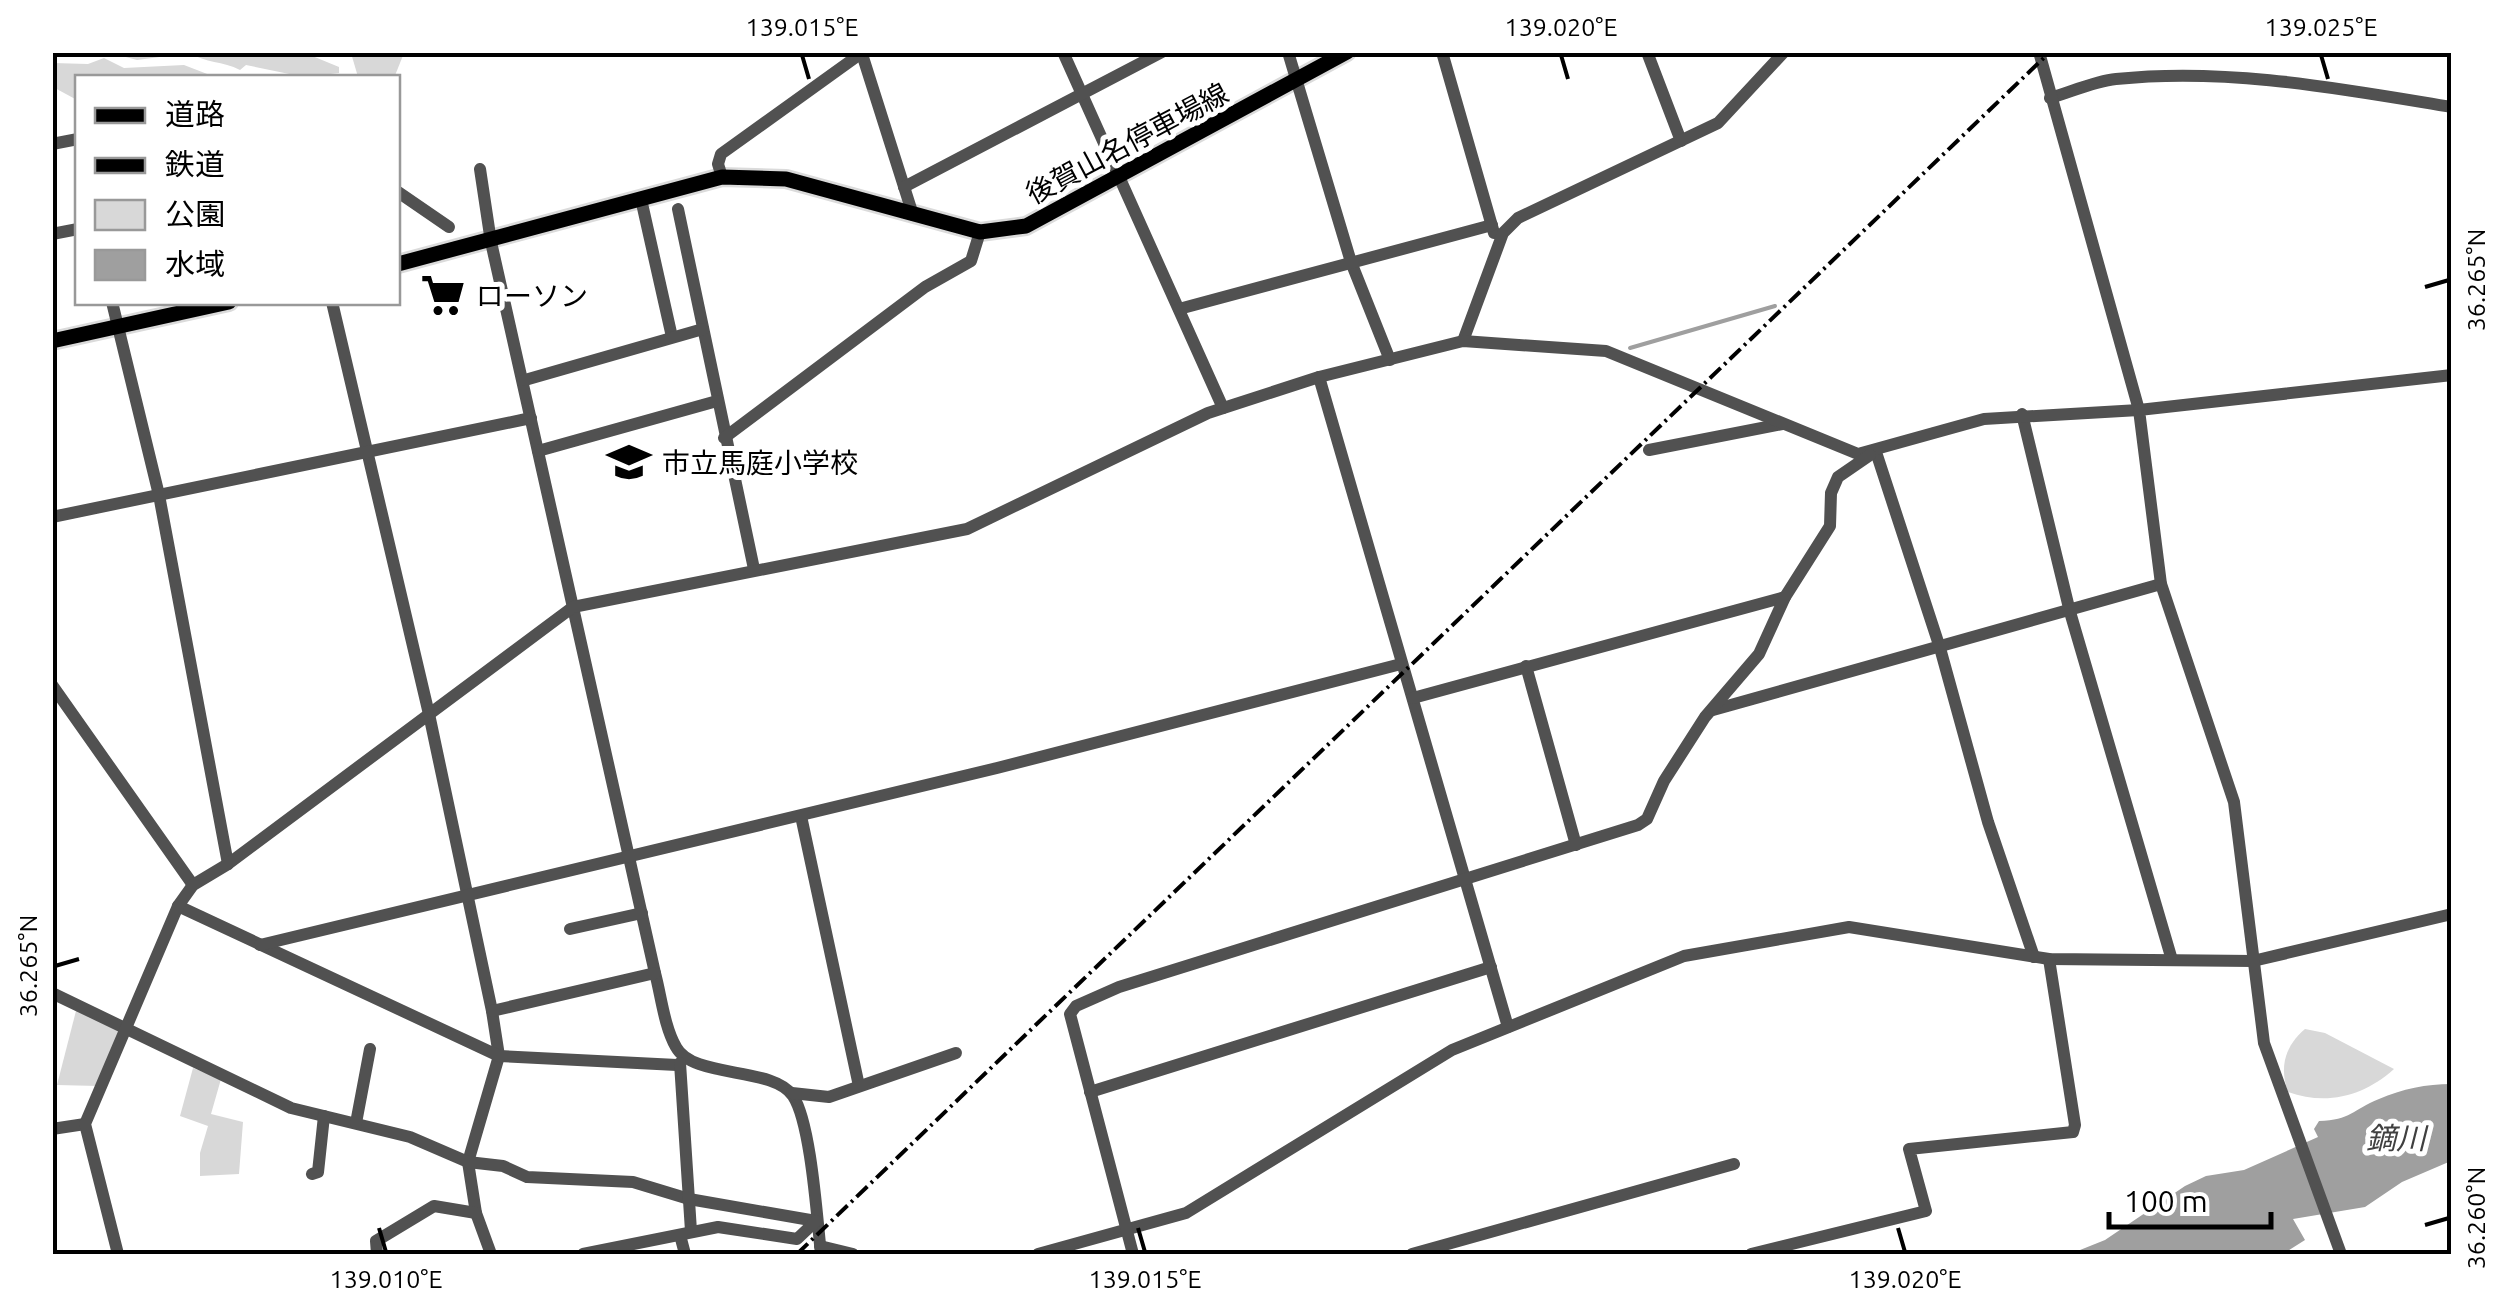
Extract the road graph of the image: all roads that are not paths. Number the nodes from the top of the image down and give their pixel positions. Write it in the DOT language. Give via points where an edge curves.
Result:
graph roads {
  1 [pos="1063,52"];
  2 [pos="1162,52"];
  3 [pos="1288,52"];
  4 [pos="1347,52"];
  5 [pos="1442,52"];
  6 [pos="1648,52"];
  7 [pos="1784,52"];
  8 [pos="2039,52"];
  9 [pos="862,53"];
  10 [pos="1297,79"];
  11 [pos="1083,97"];
  12 [pos="2050,98"];
  13 [pos="2452,107"];
  14 [pos="1681,141"];
  15 [pos="480,169"];
  16 [pos="722,177"];
  17 [pos="1122,177"];
  18 [pos="904,187"];
  19 [pos="400,193"];
  20 [pos="641,199"];
  21 [pos="678,209"];
  22 [pos="913,215"];
  23 [pos="1492,225"];
  24 [pos="449,228"];
  25 [pos="980,232"];
  26 [pos="491,242"];
  27 [pos="1498,245"];
  28 [pos="1351,262"];
  29 [pos="400,264"];
  30 [pos="113,305"];
  31 [pos="216,305"];
  32 [pos="333,305"];
  33 [pos="1179,309"];
  34 [pos="117,327"];
  35 [pos="703,329"];
  36 [pos="672,337"];
  37 [pos="52,341"];
  38 [pos="1462,341"];
  39 [pos="1390,360"];
  40 [pos="2452,375"];
  41 [pos="1319,378"];
  42 [pos="525,380"];
  43 [pos="717,401"];
  44 [pos="1224,408"];
  45 [pos="2138,410"];
  46 [pos="2022,414"];
  47 [pos="531,418"];
  48 [pos="1782,424"];
  49 [pos="724,438"];
  50 [pos="1649,450"];
  51 [pos="538,451"];
  52 [pos="1874,452"];
  53 [pos="365,456"];
  54 [pos="159,495"];
  55 [pos="52,517"];
  56 [pos="754,569"];
  57 [pos="2160,584"];
  58 [pos="1785,597"];
  59 [pos="573,606"];
  60 [pos="2070,612"];
  61 [pos="1940,648"];
  62 [pos="1401,664"];
  63 [pos="1526,666"];
  64 [pos="52,685"];
  65 [pos="1413,698"];
  66 [pos="1710,711"];
  67 [pos="428,714"];
  68 [pos="801,816"];
  69 [pos="1576,845"];
  70 [pos="629,855"];
  71 [pos="228,864"];
  72 [pos="1464,878"];
  73 [pos="193,885"];
  74 [pos="464,894"];
  75 [pos="178,906"];
  76 [pos="642,913"];
  77 [pos="2452,914"];
  78 [pos="570,929"];
  79 [pos="260,945"];
  80 [pos="2034,957"];
  81 [pos="2049,959"];
  82 [pos="2172,960"];
  83 [pos="2253,961"];
  84 [pos="1491,967"];
  85 [pos="655,972"];
  86 [pos="52,993"];
  87 [pos="492,1012"];
  88 [pos="125,1025"];
  89 [pos="1508,1027"];
  90 [pos="370,1049"];
  91 [pos="956,1053"];
  92 [pos="499,1056"];
  93 [pos="682,1062"];
  94 [pos="860,1086"];
  95 [pos="1090,1092"];
  96 [pos="792,1093"];
  97 [pos="324,1116"];
  98 [pos="356,1123"];
  99 [pos="85,1124"];
  100 [pos="52,1130"];
  101 [pos="468,1162"];
  102 [pos="1734,1164"];
  103 [pos="312,1174"];
  104 [pos="689,1199"];
  105 [pos="476,1212"];
  106 [pos="816,1221"];
  107 [pos="1127,1232"];
  108 [pos="686,1233"];
  109 [pos="619,1250"];
  110 [pos="820,1250"];
  111 [pos="118,1254"];
  112 [pos="377,1254"];
  113 [pos="492,1254"];
  114 [pos="583,1254"];
  115 [pos="685,1254"];
  116 [pos="854,1254"];
  117 [pos="1038,1254"];
  118 [pos="1133,1254"];
  119 [pos="1412,1254"];
  120 [pos="1750,1254"];
  121 [pos="2341,1254"];
  1 -- 11 [label="street"];
  2 -- 11 [label="street"];
  3 -- 10 [label="street"];
  4 -- 10 [label="main road, 後賀山名停車場線"];
  5 -- 23 [label="street"];
  6 -- 14 [label="street"];
  7 -- 14 [label="street" via="1731,114"];
  8 -- 12 [label="street"];
  9 -- 16 [label="street" via="721,154"];
  9 -- 18 [label="street"];
  10 -- 17 [label="main road, 後賀山名停車場線"];
  10 -- 28 [label="street"];
  11 -- 17 [label="street"];
  11 -- 18 [label="street"];
  12 -- 13 [label="street" via="2114,79 2215,79 2302,83"];
  12 -- 45 [label="street"];
  14 -- 27 [label="street" via="1518,218"];
  15 -- 26 [label="street"];
  16 -- 20 [label="main road, 後賀山名停車場線"];
  16 -- 22 [label="main road, 後賀山名停車場線" via="786,179"];
  17 -- 25 [label="main road, 後賀山名停車場線" via="1026,226"];
  17 -- 33 [label="street"];
  18 -- 22 [label="street"];
  19 -- 24 [label="street"];
  20 -- 26 [label="main road, 後賀山名停車場線"];
  20 -- 36 [label="street"];
  21 -- 35 [label="street"];
  22 -- 25 [label="main road, 後賀山名停車場線"];
  23 -- 27 [label="street"];
  23 -- 28 [label="street"];
  25 -- 49 [label="street" via="971,262 925,288"];
  26 -- 29 [label="main road, 後賀山名停車場線"];
  26 -- 42 [label="street"];
  27 -- 38 [label="street"];
  28 -- 33 [label="street"];
  28 -- 39 [label="street"];
  30 -- 34 [label="street"];
  31 -- 34 [label="main road"];
  32 -- 53 [label="street"];
  33 -- 44 [label="street"];
  34 -- 37 [label="main road"];
  34 -- 54 [label="street"];
  35 -- 36 [label="street"];
  35 -- 43 [label="street"];
  36 -- 42 [label="street"];
  38 -- 39 [label="street"];
  38 -- 48 [label="street" via="1590,346"];
  39 -- 41 [label="street"];
  40 -- 45 [label="street"];
  41 -- 44 [label="street"];
  41 -- 62 [label="street"];
  42 -- 47 [label="street"];
  43 -- 49 [label="street"];
  43 -- 51 [label="street"];
  44 -- 56 [label="street" via="967,529"];
  45 -- 46 [label="street"];
  45 -- 57 [label="street"];
  46 -- 52 [label="street"];
  46 -- 60 [label="street"];
  47 -- 51 [label="street"];
  47 -- 53 [label="street"];
  48 -- 50 [label="street"];
  48 -- 52 [label="street" via="1846,451"];
  49 -- 56 [label="street"];
  51 -- 59 [label="street"];
  52 -- 58 [label="street" via="1838,477 1830,526"];
  52 -- 61 [label="street"];
  53 -- 54 [label="street"];
  53 -- 67 [label="street"];
  54 -- 55 [label="street"];
  54 -- 71 [label="street"];
  56 -- 59 [label="street"];
  57 -- 60 [label="street"];
  57 -- 83 [label="street" via="2234,802"];
  58 -- 63 [label="street"];
  58 -- 66 [label="street" via="1759,654"];
  59 -- 67 [label="street"];
  59 -- 70 [label="street"];
  60 -- 61 [label="street"];
  60 -- 82 [label="street"];
  61 -- 66 [label="street"];
  61 -- 80 [label="street"];
  62 -- 65 [label="street"];
  62 -- 68 [label="street"];
  63 -- 65 [label="street"];
  63 -- 69 [label="street"];
  64 -- 73 [label="street"];
  65 -- 72 [label="street"];
  66 -- 69 [label="street" via="1647,818"];
  67 -- 71 [label="street"];
  67 -- 74 [label="street"];
  68 -- 70 [label="street"];
  68 -- 94 [label="street"];
  69 -- 72 [label="street"];
  70 -- 74 [label="street"];
  70 -- 76 [label="street"];
  71 -- 73 [label="street"];
  72 -- 84 [label="street"];
  72 -- 95 [label="street" via="1076,1006 1070,1014"];
  73 -- 75 [label="street"];
  74 -- 79 [label="street"];
  74 -- 87 [label="street"];
  75 -- 79 [label="street"];
  75 -- 88 [label="street"];
  76 -- 78 [label="street"];
  76 -- 85 [label="street"];
  77 -- 83 [label="street"];
  79 -- 92 [label="street"];
  80 -- 81 [label="street"];
  80 -- 89 [label="street" via="1833,928 1684,956"];
  81 -- 82 [label="street"];
  81 -- 120 [label="street" via="2073,1132 1910,1148 1926,1211"];
  82 -- 83 [label="street"];
  83 -- 121 [label="street" via="2264,1043"];
  84 -- 89 [label="street"];
  84 -- 95 [label="street"];
  85 -- 87 [label="street"];
  85 -- 93 [label="street"];
  86 -- 88 [label="street"];
  87 -- 92 [label="street"];
  88 -- 97 [label="street" via="292,1108"];
  88 -- 99 [label="street"];
  89 -- 107 [label="street" via="1419,1068 1200,1206"];
  90 -- 98 [label="street"];
  91 -- 94 [label="street"];
  92 -- 93 [label="street"];
  92 -- 101 [label="street"];
  93 -- 96 [label="street"];
  93 -- 104 [label="street"];
  94 -- 96 [label="street" via="829,1097"];
  95 -- 107 [label="street"];
  96 -- 106 [label="street" via="803,1120"];
  97 -- 98 [label="street"];
  97 -- 103 [label="street" via="318,1172"];
  98 -- 101 [label="street" via="438,1146"];
  99 -- 100 [label="street"];
  99 -- 111 [label="street"];
  101 -- 104 [label="street" via="528,1177 633,1182"];
  101 -- 105 [label="street"];
  102 -- 119 [label="street"];
  104 -- 106 [label="street"];
  104 -- 108 [label="street"];
  105 -- 112 [label="street" via="434,1206 376,1241"];
  105 -- 113 [label="street"];
  106 -- 108 [label="street" via="797,1239 718,1227"];
  106 -- 110 [label="street"];
  107 -- 117 [label="street"];
  107 -- 118 [label="street"];
  108 -- 109 [label="street"];
  108 -- 115 [label="street"];
  109 -- 114 [label="street"];
  110 -- 116 [label="street"];
}
